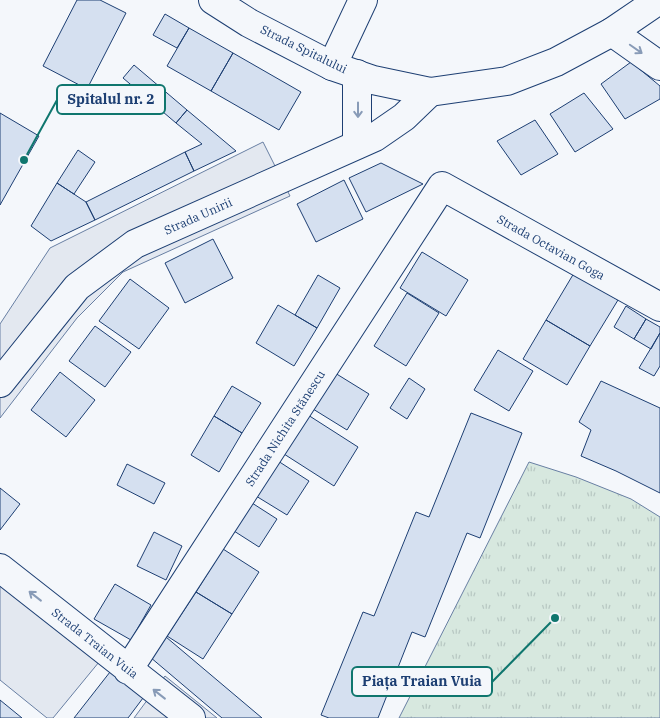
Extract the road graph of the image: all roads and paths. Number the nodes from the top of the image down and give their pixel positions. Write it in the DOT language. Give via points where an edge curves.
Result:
graph roads {
  1 [pos="214,0"];
  2 [pos="363,0"];
  3 [pos="659,0"];
  4 [pos="612,32"];
  5 [pos="660,66"];
  6 [pos="345,70"];
  7 [pos="430,92"];
  8 [pos="357,145"];
  9 [pos="442,186"];
  10 [pos="660,307"];
  11 [pos="0,384"];
  12 [pos="0,568"];
  13 [pos="128,670"];
  14 [pos="191,718"];
  1 -- 6 [label="street, Strada Spitalului" via="249,23"];
  2 -- 6 [label="street"];
  3 -- 4 [label="street"];
  4 -- 5 [label="street, one-way"];
  4 -- 7 [label="street" via="556,62 507,81"];
  6 -- 7 [label="street, Strada Spitalului"];
  6 -- 8 [label="street, one-way"];
  7 -- 8 [label="street, Strada Unirii" via="404,117 376,137"];
  8 -- 11 [label="street, Strada Unirii" via="135,244 77,287"];
  9 -- 10 [label="street, Strada Octavian Goga"];
  9 -- 13 [label="street, Strada Nichita Stănescu"];
  13 -- 12 [label="street, Strada Traian Vuia, one-way"];
  14 -- 13 [label="street, Strada Traian Vuia, one-way"];
}
